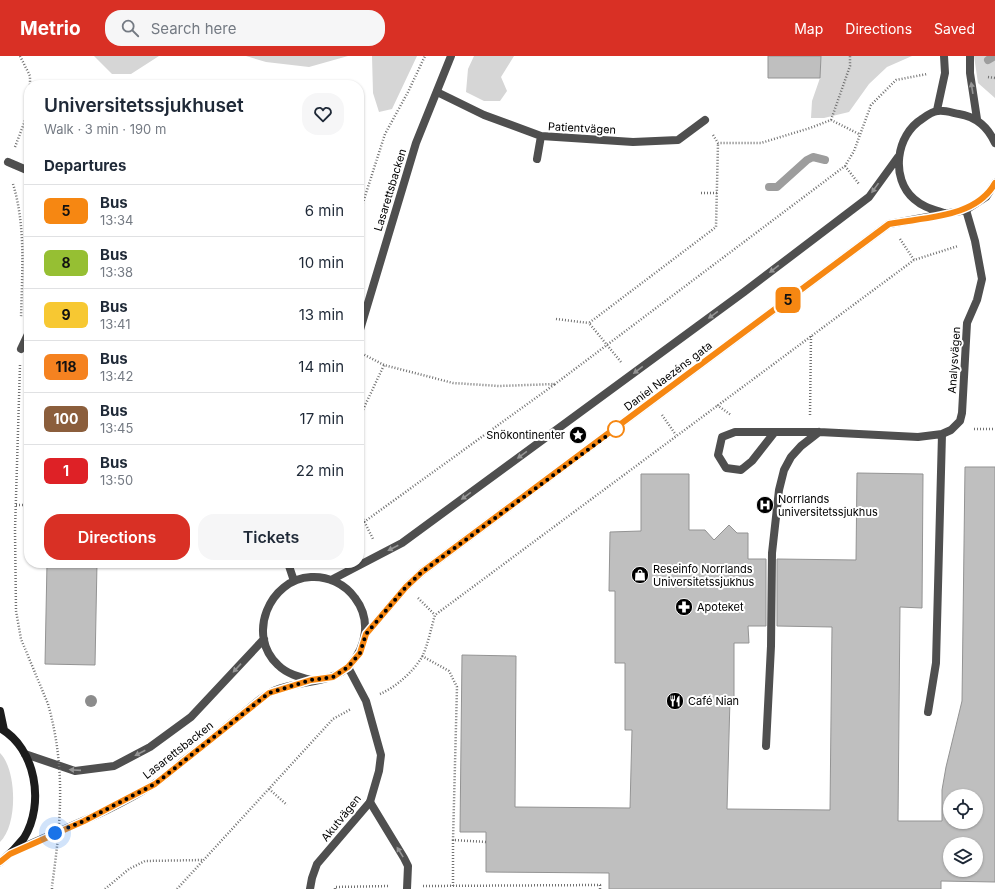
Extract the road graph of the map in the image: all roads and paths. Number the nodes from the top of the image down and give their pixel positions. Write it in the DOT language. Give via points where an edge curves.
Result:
graph roads {
  1 [pos="20,56"];
  2 [pos="425,56"];
  3 [pos="451,56"];
  4 [pos="850,56"];
  5 [pos="944,56"];
  6 [pos="970,56"];
  7 [pos="944,73"];
  8 [pos="970,73"];
  9 [pos="995,79"];
  10 [pos="30,80"];
  11 [pos="437,92"];
  12 [pos="937,110"];
  13 [pos="977,119"];
  14 [pos="705,120"];
  15 [pos="832,120"];
  16 [pos="24,126"];
  17 [pos="859,134"];
  18 [pos="541,136"];
  19 [pos="718,143"];
  20 [pos="995,143"];
  21 [pos="898,157"];
  22 [pos="537,159"];
  23 [pos="8,162"];
  24 [pos="24,169"];
  25 [pos="995,183"];
  26 [pos="701,193"];
  27 [pos="717,193"];
  28 [pos="364,199"];
  29 [pos="966,210"];
  30 [pos="947,214"];
  31 [pos="975,241"];
  32 [pos="364,316"];
  33 [pos="556,319"];
  34 [pos="21,320"];
  35 [pos="589,323"];
  36 [pos="811,336"];
  37 [pos="24,343"];
  38 [pos="607,344"];
  39 [pos="21,349"];
  40 [pos="364,355"];
  41 [pos="384,365"];
  42 [pos="555,384"];
  43 [pos="364,408"];
  44 [pos="810,421"];
  45 [pos="819,432"];
  46 [pos="774,433"];
  47 [pos="942,434"];
  48 [pos="16,505"];
  49 [pos="24,505"];
  50 [pos="364,522"];
  51 [pos="364,563"];
  52 [pos="290,568"];
  53 [pos="354,568"];
  54 [pos="331,580"];
  55 [pos="294,581"];
  56 [pos="366,634"];
  57 [pos="264,639"];
  58 [pos="422,656"];
  59 [pos="348,667"];
  60 [pos="311,680"];
  61 [pos="366,701"];
  62 [pos="0,711"];
  63 [pos="928,712"];
  64 [pos="2,729"];
  65 [pos="766,746"];
  66 [pos="25,754"];
  67 [pos="269,789"];
  68 [pos="370,802"];
  69 [pos="287,805"];
  70 [pos="453,840"];
  71 [pos="486,842"];
  72 [pos="10,854"];
  73 [pos="204,860"];
  74 [pos="0,862"];
  75 [pos="453,886"];
  76 [pos="52,888"];
  77 [pos="408,888"];
  78 [pos="105,889"];
  79 [pos="176,889"];
  80 [pos="310,889"];
  81 [pos="335,889"];
  82 [pos="600,889"];
  1 -- 10 [label="path"];
  2 -- 28 [label="path" via="385,134"];
  3 -- 11 [label="street, Lasarettsbacken"];
  4 -- 15 [label="path" via="850,66"];
  5 -- 7 [label="street"];
  6 -- 8 [label="street"];
  7 -- 12 [label="street"];
  7 -- 17 [label="path" via="923,74 896,80 871,105"];
  8 -- 9 [label="path"];
  13 -- 8 [label="street, one-way"];
  11 -- 18 [label="street, Patientvägen" via="484,115"];
  11 -- 32 [label="street, Lasarettsbacken" via="416,143"];
  12 -- 13 [label="street"];
  12 -- 21 [label="street" via="916,123 904,137"];
  13 -- 20 [label="street" via="991,134"];
  14 -- 18 [label="street, Patientvägen" via="678,140 633,142"];
  14 -- 19 [label="path"];
  15 -- 17 [label="path"];
  15 -- 19 [label="path" via="761,143"];
  16 -- 23 [label="path"];
  17 -- 38 [label="path" via="854,151 845,166"];
  18 -- 22 [label="street"];
  19 -- 27 [label="path"];
  21 -- 30 [label="street" via="899,173 913,198 926,208"];
  21 -- 51 [label="street, Daniel Naezéns gata, one-way" via="869,197 744,292 402,543"];
  23 -- 24 [label="street"];
  23 -- 34 [label="path" via="19,209 21,232"];
  25 -- 29 [label="street" via="986,197"];
  26 -- 27 [label="path"];
  27 -- 35 [label="path" via="716,227"];
  29 -- 30 [label="street, Daniel Naezéns gata"];
  29 -- 31 [label="street, Analysvägen"];
  30 -- 56 [label="street, Daniel Naezéns gata" via="889,224 422,572"];
  31 -- 36 [label="path" via="914,260"];
  31 -- 47 [label="street, Analysvägen" via="982,279 977,300 967,323 962,413 960,421 951,430"];
  33 -- 35 [label="path"];
  35 -- 38 [label="path"];
  36 -- 44 [label="path"];
  36 -- 58 [label="path" via="435,615"];
  37 -- 39 [label="street"];
  38 -- 42 [label="path"];
  39 -- 48 [label="path"];
  40 -- 41 [label="path"];
  41 -- 42 [label="path" via="453,383 499,386"];
  41 -- 43 [label="path"];
  42 -- 50 [label="path"];
  45 -- 46 [label="street"];
  45 -- 47 [label="street" via="918,437"];
  45 -- 65 [label="street" via="791,457 784,470 779,490 772,553"];
  46 -- 46 [label="street" via="752,461 741,470 726,468 718,455 722,437 735,432"];
  47 -- 63 [label="street" via="936,663"];
  48 -- 49 [label="path"];
  48 -- 76 [label="path, bridge" via="16,611 21,639 48,704 57,738 62,801"];
  52 -- 55 [label="street"];
  53 -- 54 [label="street, Daniel Naezéns gata, one-way"];
  54 -- 55 [label="street, Lasarettsbacken" via="311,577"];
  54 -- 56 [label="street, Lasarettsbacken" via="346,588 356,598 364,616"];
  55 -- 57 [label="street, Lasarettsbacken" via="281,589 269,604 263,623"];
  56 -- 59 [label="street, Lasarettsbacken" via="360,653"];
  57 -- 60 [label="street, Lasarettsbacken" via="268,653 277,665 290,674"];
  57 -- 66 [label="street, Lasarettsbacken, one-way" via="191,717 150,747 114,766 75,771"];
  58 -- 61 [label="path" via="389,690"];
  58 -- 70 [label="path" via="449,671 457,687"];
  59 -- 60 [label="street, Lasarettsbacken" via="333,677"];
  59 -- 61 [label="street, Akutvägen"];
  60 -- 72 [label="street, Lasarettsbacken" via="269,693 155,784 84,821"];
  61 -- 67 [label="path" via="333,719"];
  61 -- 68 [label="street, Akutvägen" via="380,755 379,771"];
  62 -- 64 [label="main road"];
  64 -- 66 [label="main road"];
  66 -- 72 [label="main road" via="36,796 33,817 24,837"];
  67 -- 69 [label="path"];
  67 -- 73 [label="path"];
  77 -- 68 [label="street, one-way" via="408,866"];
  68 -- 80 [label="street, Akutvägen" via="318,864"];
  70 -- 71 [label="path"];
  70 -- 75 [label="path"];
  72 -- 74 [label="main road"];
  73 -- 78 [label="path" via="145,861 129,869"];
  73 -- 79 [label="path"];
  75 -- 77 [label="path"];
  75 -- 82 [label="path" via="600,885"];
  77 -- 81 [label="path" via="335,886"];
}
